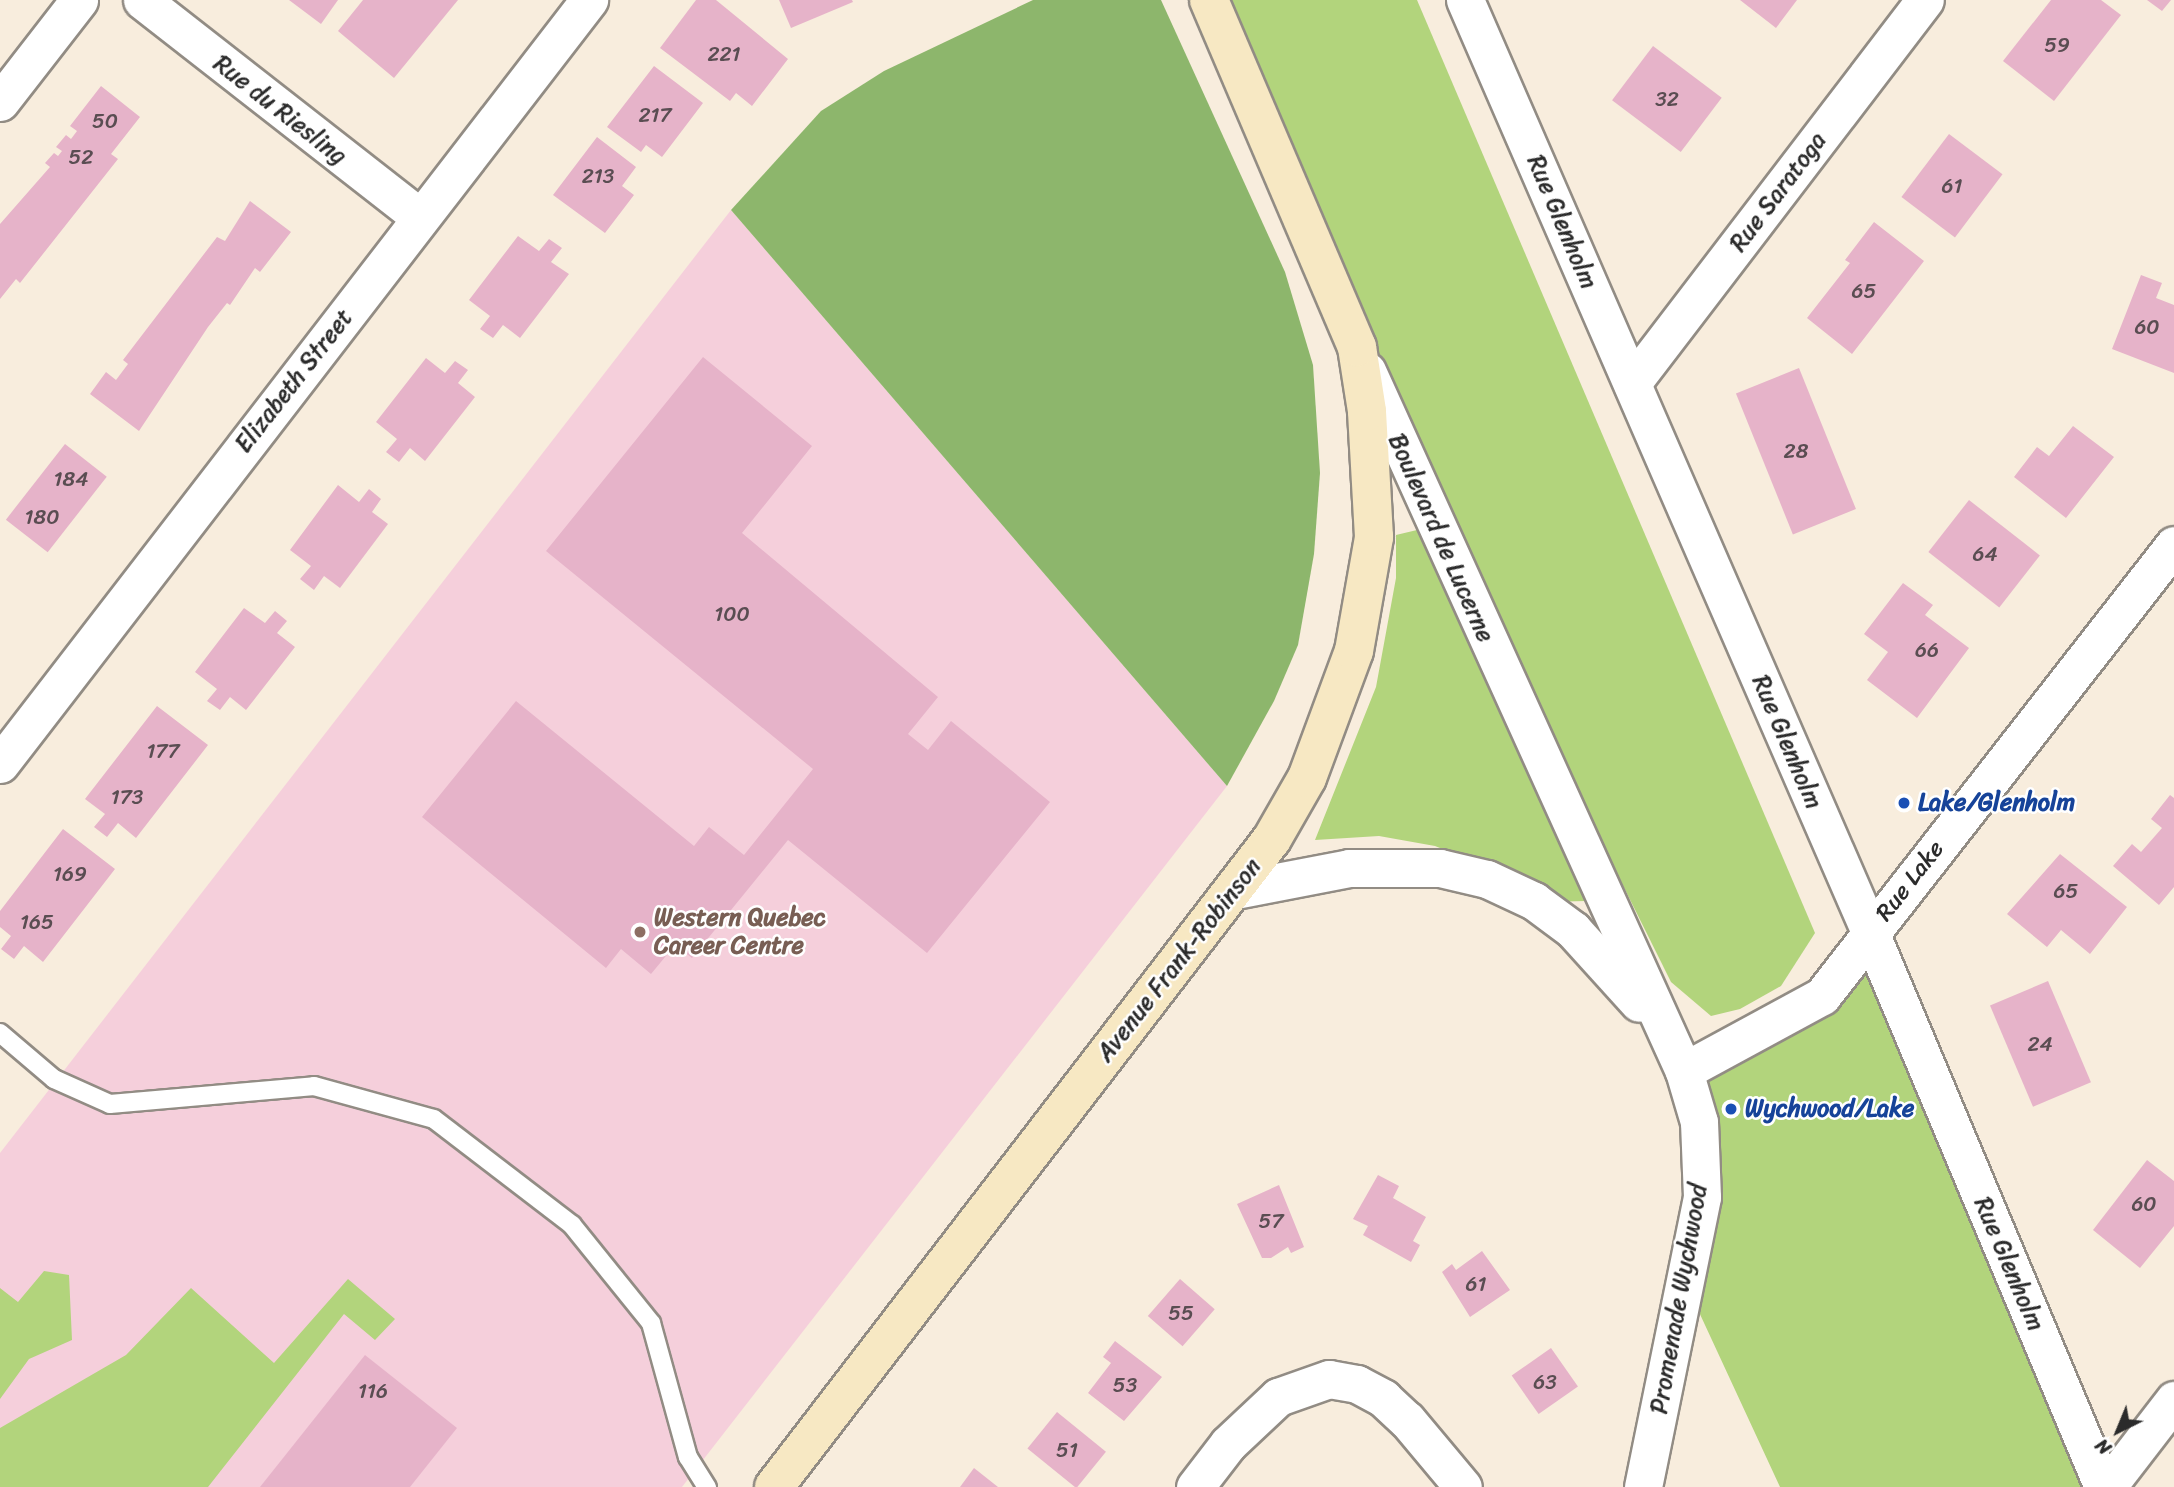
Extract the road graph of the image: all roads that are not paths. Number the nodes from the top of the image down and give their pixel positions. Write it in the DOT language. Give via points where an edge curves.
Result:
graph roads {
  1 [pos="79,0"];
  2 [pos="142,0"];
  3 [pos="589,0"];
  4 [pos="1209,0"];
  5 [pos="1465,0"];
  6 [pos="1924,0"];
  7 [pos="0,102"];
  8 [pos="420,217"];
  9 [pos="1357,347"];
  10 [pos="1632,383"];
  11 [pos="2174,545"];
  12 [pos="0,764"];
  13 [pos="1235,890"];
  14 [pos="1870,932"];
  15 [pos="0,1033"];
  16 [pos="1684,1071"];
  17 [pos="2174,1400"];
  18 [pos="707,1487"];
  19 [pos="774,1487"];
  20 [pos="1195,1487"];
  21 [pos="1463,1487"];
  22 [pos="1643,1487"];
  23 [pos="2105,1487"];
  1 -- 7 [label="street"];
  2 -- 8 [label="street, Rue du Riesling"];
  3 -- 8 [label="street, Elizabeth Street"];
  4 -- 9 [label="main road, Boulevard de Lucerne"];
  5 -- 10 [label="street, Rue Glenholm"];
  6 -- 10 [label="street, Rue Saratoga"];
  8 -- 12 [label="street, Elizabeth Street"];
  9 -- 13 [label="main road, Avenue Frank-Robinson" via="1368,422 1374,537 1354,651 1307,778 1272,839"];
  9 -- 16 [label="street, Boulevard de Lucerne"];
  10 -- 14 [label="street, Rue Glenholm"];
  11 -- 14 [label="street, Rue Lake"];
  13 -- 16 [label="street" via="1349,867 1440,867 1487,879 1534,901 1573,930 1645,1011"];
  13 -- 19 [label="main road, Avenue Frank-Robinson"];
  14 -- 16 [label="street, Rue Lake" via="1822,996"];
  14 -- 23 [label="street, Rue Glenholm"];
  15 -- 18 [label="lane" via="54,1079 110,1104 314,1086 434,1119 572,1224 651,1323 688,1457"];
  16 -- 22 [label="street, Promenade Wychwood" via="1699,1122 1702,1197"];
  17 -- 23 [label="street"];
  20 -- 21 [label="street" via="1228,1444 1278,1397 1329,1378 1357,1384 1383,1398"];
}
